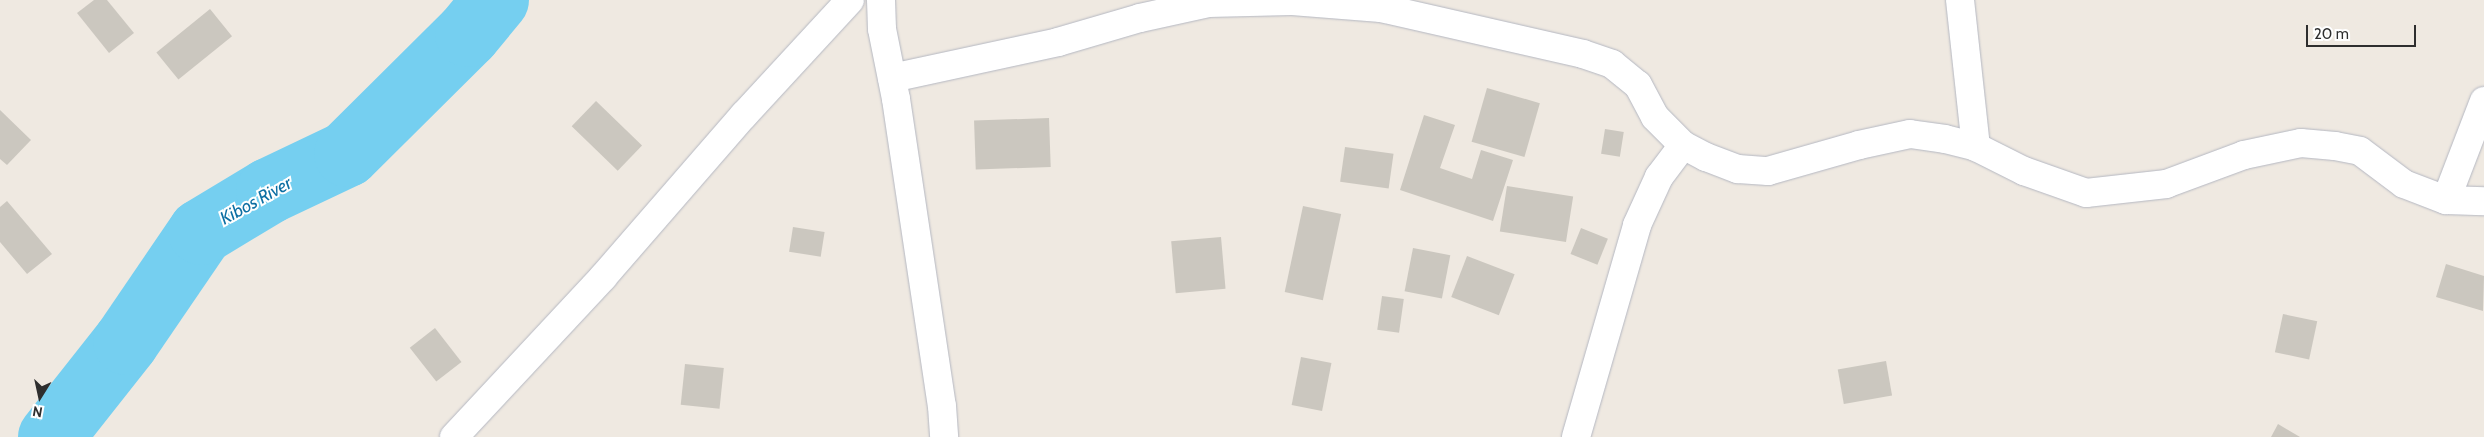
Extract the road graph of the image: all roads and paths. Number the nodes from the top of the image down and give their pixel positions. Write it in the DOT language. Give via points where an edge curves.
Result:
graph roads {
  1 [pos="850,0"];
  2 [pos="881,0"];
  3 [pos="1960,0"];
  4 [pos="892,78"];
  5 [pos="2484,101"];
  6 [pos="1683,145"];
  7 [pos="1976,147"];
  8 [pos="2446,200"];
  9 [pos="2484,201"];
  10 [pos="454,437"];
  11 [pos="944,437"];
  12 [pos="1576,437"];
  1 -- 10 [label="street" via="744,115 603,277"];
  2 -- 4 [label="street" via="882,29"];
  3 -- 7 [label="street"];
  4 -- 6 [label="street" via="1058,42 1140,18 1208,3 1312,2 1381,8 1583,54 1612,64 1638,85 1655,117"];
  4 -- 11 [label="street"];
  5 -- 8 [label="street"];
  6 -- 7 [label="street" via="1738,169 1768,171 1910,134"];
  6 -- 12 [label="street" via="1659,177 1637,225"];
  7 -- 8 [label="street" via="2024,171 2086,193 2166,184 2244,155 2301,143 2335,146 2360,151 2404,184"];
  8 -- 9 [label="street"];
}
